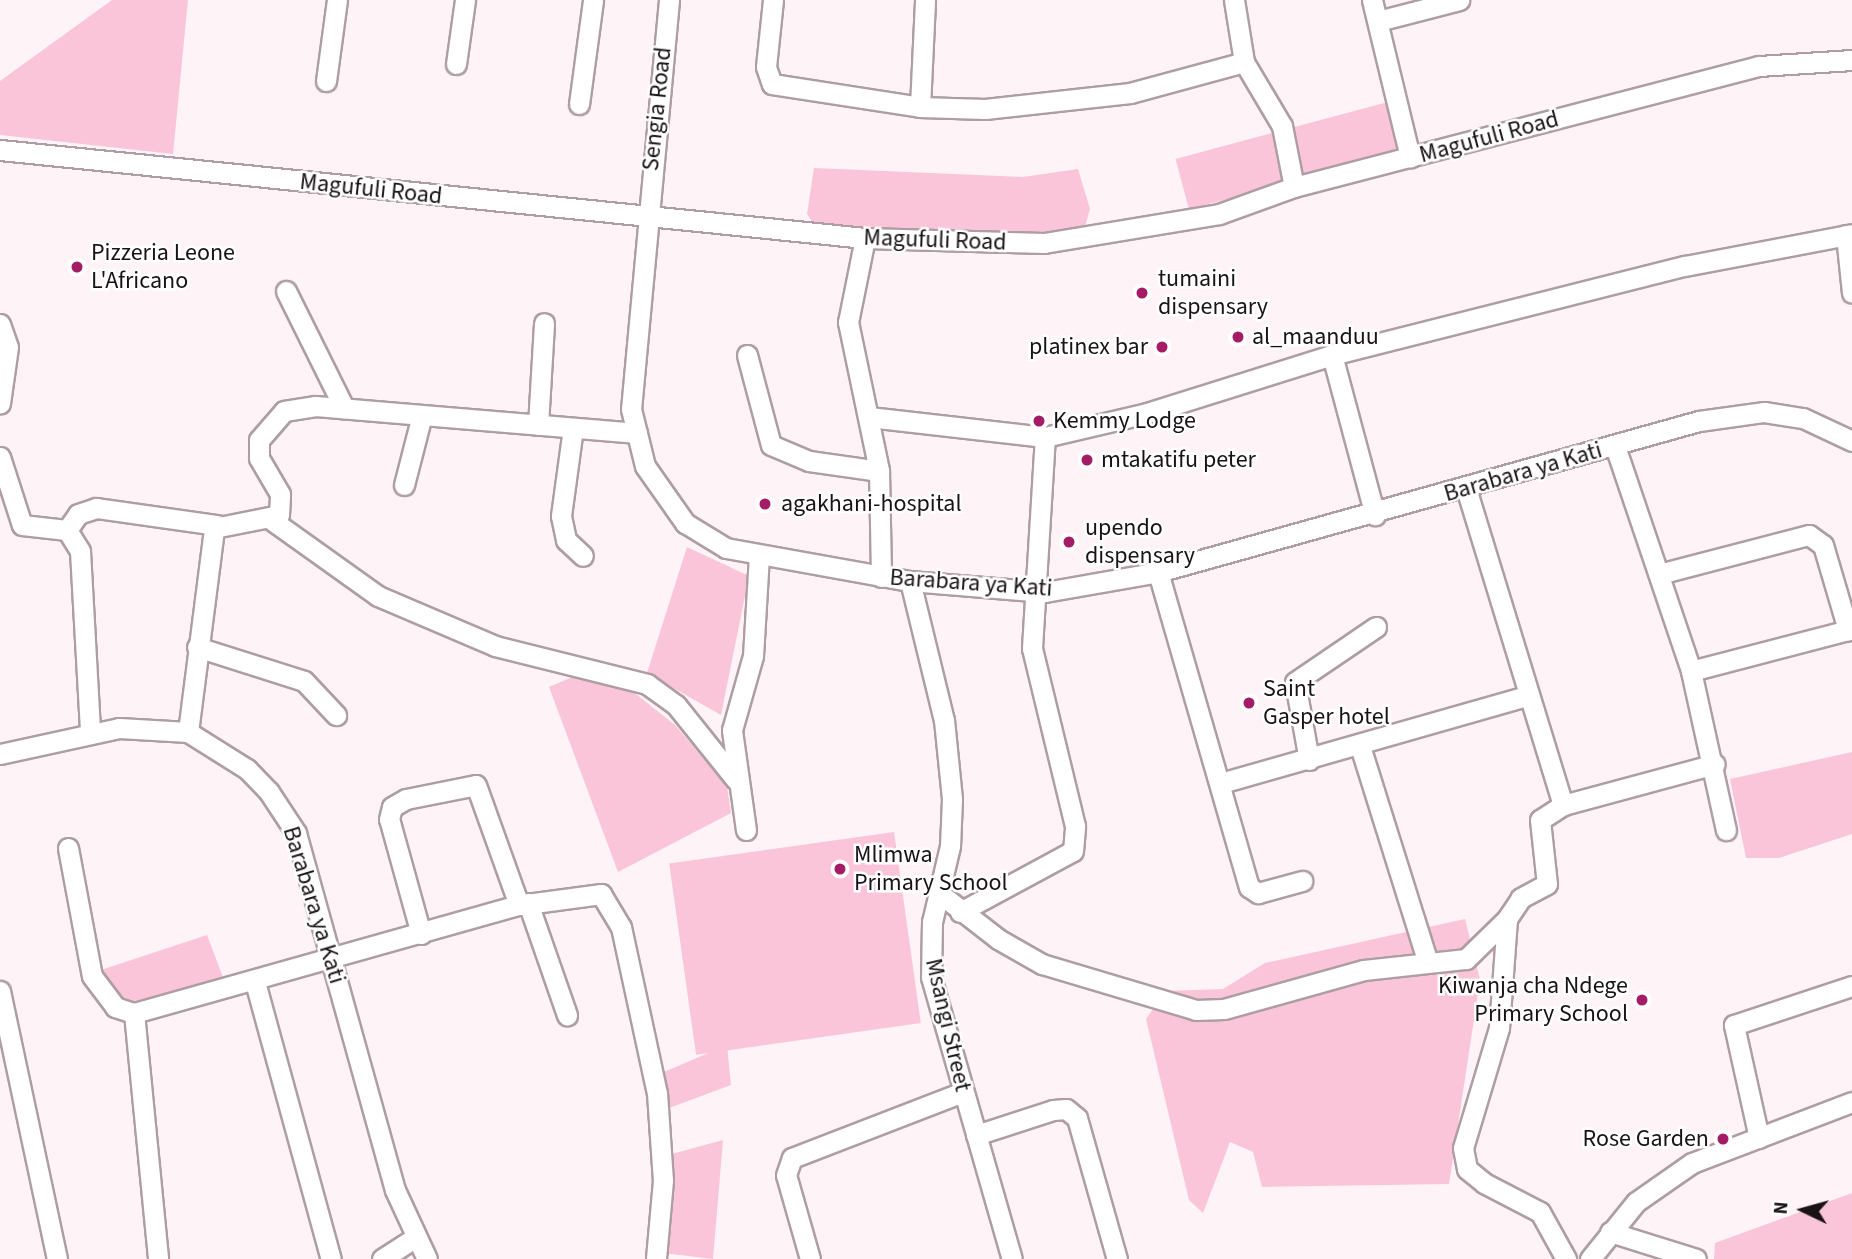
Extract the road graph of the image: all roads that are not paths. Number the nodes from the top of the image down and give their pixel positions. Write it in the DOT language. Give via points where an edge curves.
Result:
graph roads {
  1 [pos="337,0"];
  2 [pos="465,0"];
  3 [pos="593,0"];
  4 [pos="669,0"];
  5 [pos="773,0"];
  6 [pos="925,0"];
  7 [pos="1234,0"];
  8 [pos="1372,0"];
  9 [pos="1459,0"];
  10 [pos="1378,21"];
  11 [pos="1852,60"];
  12 [pos="1244,62"];
  13 [pos="456,64"];
  14 [pos="326,81"];
  15 [pos="579,104"];
  16 [pos="920,107"];
  17 [pos="0,150"];
  18 [pos="1410,157"];
  19 [pos="1294,187"];
  20 [pos="646,218"];
  21 [pos="1849,234"];
  22 [pos="865,238"];
  23 [pos="286,292"];
  24 [pos="1852,293"];
  25 [pos="544,323"];
  26 [pos="0,324"];
  27 [pos="747,355"];
  28 [pos="1332,355"];
  29 [pos="0,402"];
  30 [pos="344,408"];
  31 [pos="422,415"];
  32 [pos="869,417"];
  33 [pos="538,425"];
  34 [pos="573,428"];
  35 [pos="637,433"];
  36 [pos="1045,437"];
  37 [pos="1852,441"];
  38 [pos="1615,446"];
  39 [pos="0,457"];
  40 [pos="879,471"];
  41 [pos="404,485"];
  42 [pos="1466,488"];
  43 [pos="1375,515"];
  44 [pos="273,521"];
  45 [pos="217,525"];
  46 [pos="67,530"];
  47 [pos="583,556"];
  48 [pos="759,556"];
  49 [pos="1158,572"];
  50 [pos="1659,574"];
  51 [pos="880,577"];
  52 [pos="910,582"];
  53 [pos="1032,591"];
  54 [pos="1376,627"];
  55 [pos="1850,630"];
  56 [pos="197,647"];
  57 [pos="1691,671"];
  58 [pos="1527,696"];
  59 [pos="336,715"];
  60 [pos="90,732"];
  61 [pos="188,732"];
  62 [pos="1360,746"];
  63 [pos="0,754"];
  64 [pos="1309,760"];
  65 [pos="1715,764"];
  66 [pos="736,780"];
  67 [pos="1222,783"];
  68 [pos="1563,805"];
  69 [pos="746,830"];
  70 [pos="1726,830"];
  71 [pos="68,848"];
  72 [pos="1302,881"];
  73 [pos="939,892"];
  74 [pos="524,904"];
  75 [pos="960,912"];
  76 [pos="1507,919"];
  77 [pos="421,934"];
  78 [pos="333,961"];
  79 [pos="1428,963"];
  80 [pos="255,982"];
  81 [pos="1852,986"];
  82 [pos="0,990"];
  83 [pos="134,1013"];
  84 [pos="567,1015"];
  85 [pos="963,1092"];
  86 [pos="1852,1102"];
  87 [pos="976,1135"];
  88 [pos="1759,1138"];
  89 [pos="1610,1232"];
  90 [pos="413,1239"];
  91 [pos="57,1259"];
  92 [pos="158,1259"];
  93 [pos="331,1259"];
  94 [pos="382,1259"];
  95 [pos="427,1259"];
  96 [pos="656,1259"];
  97 [pos="810,1259"];
  98 [pos="1012,1259"];
  99 [pos="1117,1259"];
  100 [pos="1566,1259"];
  101 [pos="1590,1259"];
  102 [pos="1696,1259"];
  1 -- 14 [label="street"];
  2 -- 13 [label="street"];
  3 -- 15 [label="street"];
  4 -- 20 [label="street, Sengia Road"];
  5 -- 16 [label="street" via="766,67 777,87"];
  6 -- 16 [label="street"];
  7 -- 12 [label="street"];
  8 -- 10 [label="street"];
  9 -- 10 [label="street"];
  10 -- 18 [label="street"];
  11 -- 18 [label="street, Magufuli Road" via="1759,66"];
  12 -- 16 [label="street" via="1130,93 985,109"];
  12 -- 19 [label="street" via="1282,126"];
  17 -- 20 [label="street, Magufuli Road"];
  18 -- 19 [label="street, Magufuli Road"];
  19 -- 22 [label="street, Magufuli Road" via="1219,214 1044,243"];
  20 -- 22 [label="street, Magufuli Road"];
  20 -- 35 [label="street, Barabara ya Kati" via="632,358"];
  21 -- 24 [label="street"];
  21 -- 28 [label="street" via="1685,266"];
  22 -- 32 [label="street" via="848,322"];
  23 -- 30 [label="street"];
  25 -- 33 [label="street"];
  26 -- 29 [label="street" via="8,347"];
  27 -- 40 [label="street" via="771,445 809,460"];
  28 -- 36 [label="street" via="1147,413"];
  28 -- 43 [label="street"];
  30 -- 31 [label="street"];
  30 -- 44 [label="street" via="298,405 284,411 259,440 259,458 282,506"];
  31 -- 33 [label="street"];
  31 -- 41 [label="street"];
  32 -- 36 [label="street"];
  32 -- 40 [label="street"];
  33 -- 34 [label="street"];
  34 -- 35 [label="street"];
  34 -- 47 [label="street" via="562,528"];
  35 -- 48 [label="street, Barabara ya Kati" via="645,466 685,523 726,548"];
  36 -- 53 [label="street"];
  37 -- 38 [label="street, Barabara ya Kati" via="1803,418 1764,412 1699,421"];
  38 -- 42 [label="street, Barabara ya Kati"];
  38 -- 50 [label="street"];
  39 -- 46 [label="street" via="22,525"];
  40 -- 51 [label="street"];
  42 -- 43 [label="street, Barabara ya Kati"];
  42 -- 58 [label="street"];
  43 -- 49 [label="street, Barabara ya Kati"];
  44 -- 45 [label="street"];
  44 -- 66 [label="street" via="378,596 495,646 647,684 676,705"];
  45 -- 46 [label="street" via="96,508 78,514"];
  45 -- 56 [label="street"];
  46 -- 60 [label="street" via="85,573"];
  48 -- 51 [label="street, Barabara ya Kati"];
  48 -- 66 [label="street" via="752,656 732,730"];
  49 -- 53 [label="street, Barabara ya Kati"];
  49 -- 67 [label="street"];
  50 -- 55 [label="street" via="1810,535 1823,545"];
  50 -- 57 [label="street"];
  51 -- 52 [label="street, Barabara ya Kati"];
  52 -- 53 [label="street, Barabara ya Kati"];
  52 -- 73 [label="street, Msangi Street" via="950,762 950,846"];
  53 -- 75 [label="street" via="1032,648 1075,825 1073,851"];
  54 -- 64 [label="street" via="1295,682"];
  55 -- 57 [label="street"];
  56 -- 59 [label="street" via="304,681"];
  56 -- 61 [label="street"];
  57 -- 65 [label="street"];
  58 -- 62 [label="street"];
  58 -- 68 [label="street"];
  60 -- 61 [label="street"];
  60 -- 63 [label="street"];
  61 -- 78 [label="street, Barabara ya Kati" via="247,769 282,809 296,833"];
  62 -- 64 [label="street"];
  62 -- 79 [label="street"];
  64 -- 67 [label="street"];
  65 -- 68 [label="street"];
  65 -- 70 [label="street"];
  66 -- 69 [label="street"];
  67 -- 72 [label="street" via="1253,892"];
  68 -- 76 [label="street" via="1540,820 1547,884 1521,898"];
  71 -- 83 [label="street" via="92,976 115,1007"];
  73 -- 75 [label="street"];
  73 -- 85 [label="street, Msangi Street" via="931,977"];
  74 -- 77 [label="street"];
  74 -- 77 [label="street" via="476,785 406,799 392,807 389,819"];
  74 -- 84 [label="street"];
  74 -- 96 [label="street" via="601,894 621,927 657,1093 663,1181"];
  75 -- 79 [label="street" via="1042,964 1196,1010 1224,1009 1364,970"];
  76 -- 79 [label="street" via="1466,959"];
  76 -- 100 [label="street" via="1499,1028 1468,1115 1464,1161 1484,1183 1540,1212"];
  77 -- 78 [label="street"];
  78 -- 80 [label="street"];
  78 -- 90 [label="street, Barabara ya Kati"];
  80 -- 83 [label="street"];
  80 -- 93 [label="street"];
  81 -- 88 [label="street" via="1734,1025"];
  82 -- 91 [label="street"];
  83 -- 92 [label="street"];
  85 -- 87 [label="street, Msangi Street"];
  85 -- 97 [label="street" via="792,1158 786,1175"];
  86 -- 88 [label="street"];
  87 -- 98 [label="street, Msangi Street"];
  87 -- 99 [label="street" via="1053,1110 1066,1109 1077,1118"];
  88 -- 89 [label="street" via="1692,1163 1636,1202"];
  89 -- 101 [label="street"];
  89 -- 102 [label="street"];
  90 -- 94 [label="street"];
  90 -- 95 [label="street, Barabara ya Kati"];
}
